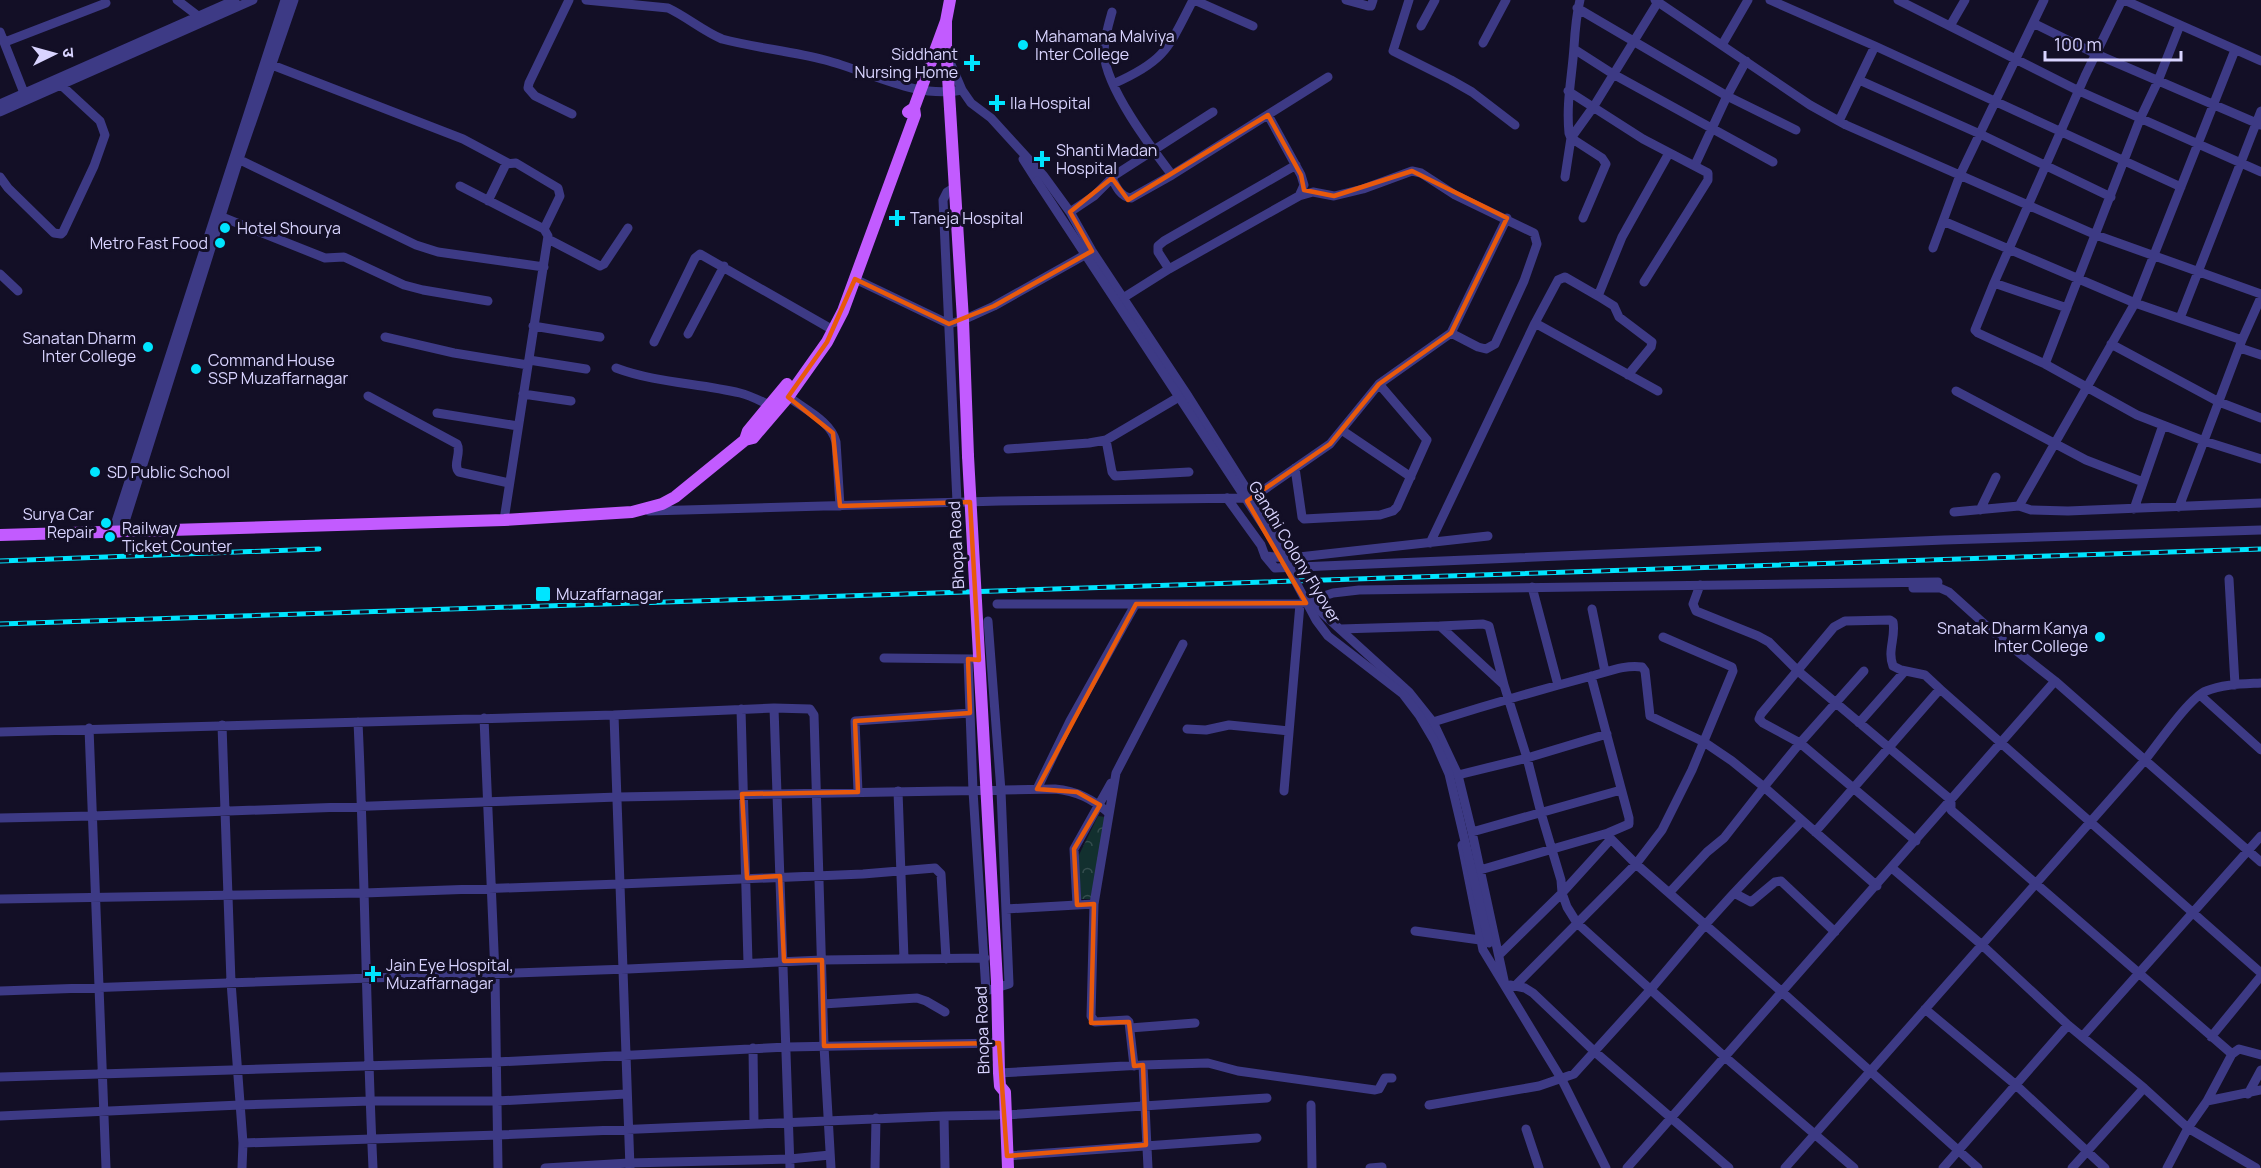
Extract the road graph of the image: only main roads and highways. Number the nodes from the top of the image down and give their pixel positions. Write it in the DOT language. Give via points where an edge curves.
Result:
graph roads {
  1 [pos="952,1"];
  2 [pos="946,21"];
  3 [pos="914,108"];
  4 [pos="830,328"];
  5 [pos="0,534"];
  6 [pos="1002,1115"];
  7 [pos="1008,1162"];
  8 [pos="1000,1168"];
  1 -- 2 [label="main road, Bhopa Road"];
  2 -- 3 [label="main road"];
  2 -- 6 [label="main road, Bhopa Road, bridge" via="1000,1080 1005,1092"];
  3 -- 4 [label="main road" via="915,115 855,279"];
  3 -- 4 [label="main road" via="909,111"];
  4 -- 5 [label="main road" via="785,394 748,431 745,440 675,497 632,512 504,520"];
  6 -- 7 [label="main road, Bhopa Road"];
  6 -- 8 [label="main road, Bhopa Road"];
}
